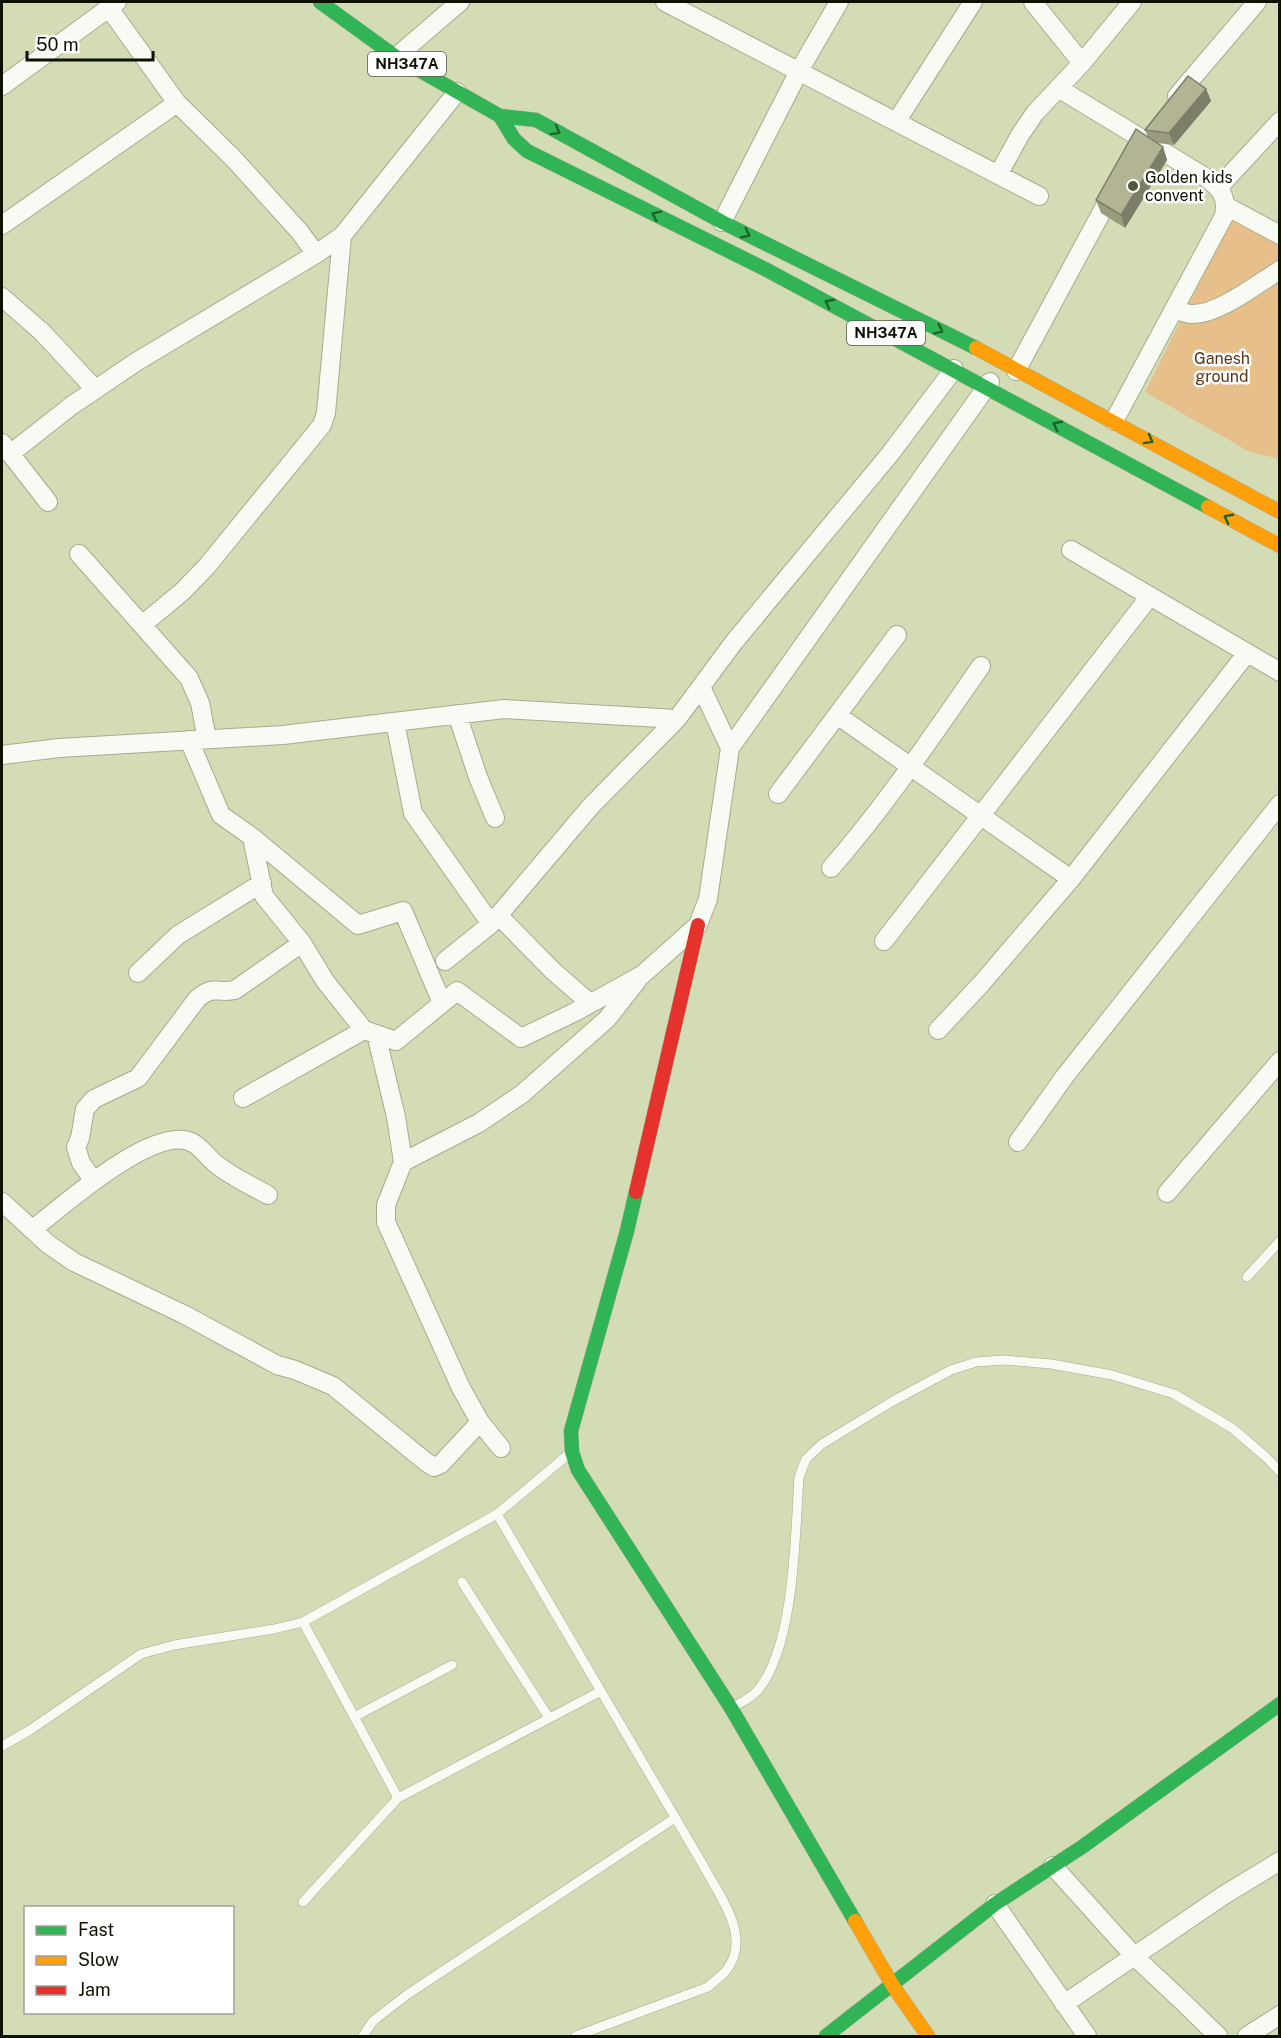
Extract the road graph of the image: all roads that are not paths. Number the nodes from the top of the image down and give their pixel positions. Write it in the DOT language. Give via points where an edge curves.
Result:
graph roads {
  1 [pos="320,2"];
  2 [pos="460,2"];
  3 [pos="665,2"];
  4 [pos="839,2"];
  5 [pos="973,2"];
  6 [pos="1033,2"];
  7 [pos="1132,2"];
  8 [pos="1257,2"];
  9 [pos="113,5"];
  10 [pos="396,57"];
  11 [pos="1082,63"];
  12 [pos="799,71"];
  13 [pos="2,86"];
  14 [pos="1058,88"];
  15 [pos="457,92"];
  16 [pos="177,104"];
  17 [pos="1165,110"];
  18 [pos="500,116"];
  19 [pos="896,122"];
  20 [pos="1280,122"];
  21 [pos="998,175"];
  22 [pos="1118,182"];
  23 [pos="1219,187"];
  24 [pos="1039,196"];
  25 [pos="1226,206"];
  26 [pos="4,217"];
  27 [pos="722,222"];
  28 [pos="342,236"];
  29 [pos="1280,236"];
  30 [pos="316,254"];
  31 [pos="1280,270"];
  32 [pos="2,297"];
  33 [pos="1174,309"];
  34 [pos="1010,367"];
  35 [pos="954,369"];
  36 [pos="987,387"];
  37 [pos="95,389"];
  38 [pos="1114,421"];
  39 [pos="6,448"];
  40 [pos="48,502"];
  41 [pos="1280,512"];
  42 [pos="1280,546"];
  43 [pos="1071,550"];
  44 [pos="80,554"];
  45 [pos="1150,596"];
  46 [pos="142,625"];
  47 [pos="897,634"];
  48 [pos="1247,653"];
  49 [pos="981,666"];
  50 [pos="1280,672"];
  51 [pos="701,687"];
  52 [pos="457,714"];
  53 [pos="837,715"];
  54 [pos="677,719"];
  55 [pos="395,722"];
  56 [pos="198,740"];
  57 [pos="730,748"];
  58 [pos="2,755"];
  59 [pos="910,767"];
  60 [pos="778,794"];
  61 [pos="1280,804"];
  62 [pos="982,816"];
  63 [pos="495,818"];
  64 [pos="252,837"];
  65 [pos="831,868"];
  66 [pos="1071,879"];
  67 [pos="262,884"];
  68 [pos="495,920"];
  69 [pos="698,925"];
  70 [pos="884,941"];
  71 [pos="302,943"];
  72 [pos="445,961"];
  73 [pos="138,973"];
  74 [pos="642,975"];
  75 [pos="442,1003"];
  76 [pos="590,1004"];
  77 [pos="938,1030"];
  78 [pos="370,1032"];
  79 [pos="1280,1061"];
  80 [pos="243,1098"];
  81 [pos="1018,1142"];
  82 [pos="403,1162"];
  83 [pos="94,1181"];
  84 [pos="1167,1192"];
  85 [pos="268,1195"];
  86 [pos="2,1202"];
  87 [pos="32,1230"];
  88 [pos="1280,1241"];
  89 [pos="1247,1277"];
  90 [pos="480,1422"];
  91 [pos="501,1448"];
  92 [pos="572,1452"];
  93 [pos="1280,1472"];
  94 [pos="497,1514"];
  95 [pos="462,1582"];
  96 [pos="303,1622"];
  97 [pos="452,1665"];
  98 [pos="601,1691"];
  99 [pos="1280,1704"];
  100 [pos="731,1708"];
  101 [pos="354,1717"];
  102 [pos="549,1718"];
  103 [pos="2,1746"];
  104 [pos="398,1798"];
  105 [pos="675,1818"];
  106 [pos="1280,1861"];
  107 [pos="1053,1866"];
  108 [pos="303,1902"];
  109 [pos="995,1905"];
  110 [pos="1135,1957"];
  111 [pos="893,1986"];
  112 [pos="1064,2004"];
  113 [pos="1280,2014"];
  114 [pos="363,2037"];
  115 [pos="576,2037"];
  116 [pos="826,2037"];
  117 [pos="928,2037"];
  118 [pos="1087,2037"];
  119 [pos="1218,2037"];
  120 [pos="1247,2037"];
  1 -- 10 [label="main road, NH347A"];
  2 -- 10 [label="street"];
  3 -- 12 [label="street"];
  4 -- 12 [label="street"];
  5 -- 19 [label="street"];
  6 -- 11 [label="street"];
  7 -- 11 [label="street"];
  8 -- 17 [label="street"];
  9 -- 13 [label="street"];
  9 -- 16 [label="street"];
  10 -- 15 [label="main road, NH347A"];
  11 -- 14 [label="street"];
  12 -- 19 [label="street"];
  12 -- 27 [label="street"];
  14 -- 21 [label="street" via="1035,112"];
  14 -- 23 [label="street"];
  15 -- 18 [label="main road, NH347A"];
  15 -- 28 [label="street"];
  16 -- 26 [label="street"];
  16 -- 30 [label="street" via="233,158"];
  18 -- 27 [label="main road, NH347A, one-way" via="536,120"];
  35 -- 18 [label="main road, NH347A, one-way" via="765,269 527,151"];
  19 -- 21 [label="street"];
  20 -- 23 [label="street"];
  21 -- 24 [label="street"];
  22 -- 34 [label="street"];
  23 -- 25 [label="street"];
  25 -- 29 [label="street"];
  25 -- 33 [label="street"];
  27 -- 34 [label="main road, NH347A, one-way"];
  28 -- 30 [label="street"];
  28 -- 46 [label="street" via="322,425 207,566"];
  30 -- 37 [label="street"];
  31 -- 33 [label="street" via="1207,312 1191,315"];
  32 -- 37 [label="street" via="42,332"];
  33 -- 38 [label="street"];
  34 -- 36 [label="street"];
  34 -- 38 [label="main road, NH347A"];
  35 -- 36 [label="main road, NH347A"];
  35 -- 51 [label="street"];
  42 -- 36 [label="main road, NH347A, one-way"];
  36 -- 57 [label="street"];
  37 -- 39 [label="street"];
  38 -- 41 [label="main road, NH347A, one-way"];
  39 -- 40 [label="street"];
  43 -- 45 [label="street"];
  44 -- 46 [label="street"];
  45 -- 48 [label="street"];
  45 -- 62 [label="street"];
  46 -- 56 [label="street" via="189,678 200,703"];
  47 -- 53 [label="street"];
  48 -- 50 [label="street"];
  48 -- 66 [label="street"];
  49 -- 59 [label="street"];
  51 -- 54 [label="street"];
  51 -- 57 [label="street"];
  52 -- 54 [label="street" via="504,709"];
  52 -- 55 [label="street"];
  52 -- 63 [label="street"];
  53 -- 59 [label="street"];
  53 -- 60 [label="street"];
  54 -- 68 [label="street" via="591,806"];
  55 -- 56 [label="street"];
  55 -- 68 [label="street" via="413,813"];
  56 -- 58 [label="street"];
  56 -- 64 [label="street" via="221,815"];
  57 -- 69 [label="street" via="708,899"];
  59 -- 62 [label="street"];
  59 -- 65 [label="street"];
  61 -- 81 [label="street" via="1065,1076"];
  62 -- 66 [label="street"];
  62 -- 70 [label="street"];
  64 -- 67 [label="street"];
  64 -- 75 [label="street" via="358,925 403,911"];
  66 -- 77 [label="street"];
  67 -- 71 [label="street" via="264,896"];
  67 -- 73 [label="street" via="178,935"];
  68 -- 72 [label="street"];
  68 -- 76 [label="street"];
  69 -- 74 [label="street"];
  69 -- 92 [label="main road" via="627,1231 571,1431"];
  71 -- 78 [label="street" via="325,981"];
  71 -- 83 [label="street" via="235,990 204,992 138,1078 94,1099 85,1109 75,1147"];
  74 -- 76 [label="street"];
  74 -- 82 [label="street" via="607,1019 522,1094 479,1123"];
  75 -- 76 [label="street" via="457,991 521,1038"];
  75 -- 78 [label="street" via="396,1041"];
  78 -- 80 [label="street"];
  78 -- 82 [label="street" via="396,1117"];
  79 -- 84 [label="street"];
  82 -- 90 [label="street" via="386,1205 386,1222 442,1349"];
  83 -- 85 [label="street" via="117,1163 179,1138 194,1143 227,1173"];
  83 -- 87 [label="street"];
  86 -- 87 [label="street"];
  87 -- 90 [label="street" via="74,1262 277,1365 333,1386 434,1467"];
  88 -- 89 [label="lane"];
  90 -- 91 [label="street"];
  92 -- 94 [label="lane"];
  92 -- 100 [label="main road" via="578,1470"];
  93 -- 100 [label="lane" via="1232,1428 1174,1394 1112,1375 1052,1364 1004,1360 976,1362 951,1370 840,1432 806,1459 799,1476 789,1602 777,1654 758,1690"];
  94 -- 96 [label="lane"];
  94 -- 98 [label="lane"];
  95 -- 102 [label="lane"];
  96 -- 101 [label="lane"];
  96 -- 103 [label="lane" via="141,1654"];
  97 -- 101 [label="lane"];
  98 -- 102 [label="lane"];
  98 -- 105 [label="lane"];
  99 -- 107 [label="main road"];
  100 -- 111 [label="main road"];
  101 -- 104 [label="lane"];
  102 -- 104 [label="lane"];
  104 -- 108 [label="lane"];
  105 -- 114 [label="lane" via="408,1994 373,2021"];
  105 -- 115 [label="lane" via="734,1923 734,1959 708,1987"];
  106 -- 110 [label="street"];
  107 -- 109 [label="main road"];
  107 -- 110 [label="street"];
  109 -- 111 [label="main road"];
  109 -- 112 [label="street"];
  110 -- 112 [label="street"];
  110 -- 119 [label="street"];
  111 -- 116 [label="main road"];
  111 -- 117 [label="main road"];
  112 -- 118 [label="street"];
  113 -- 120 [label="street"];
}
